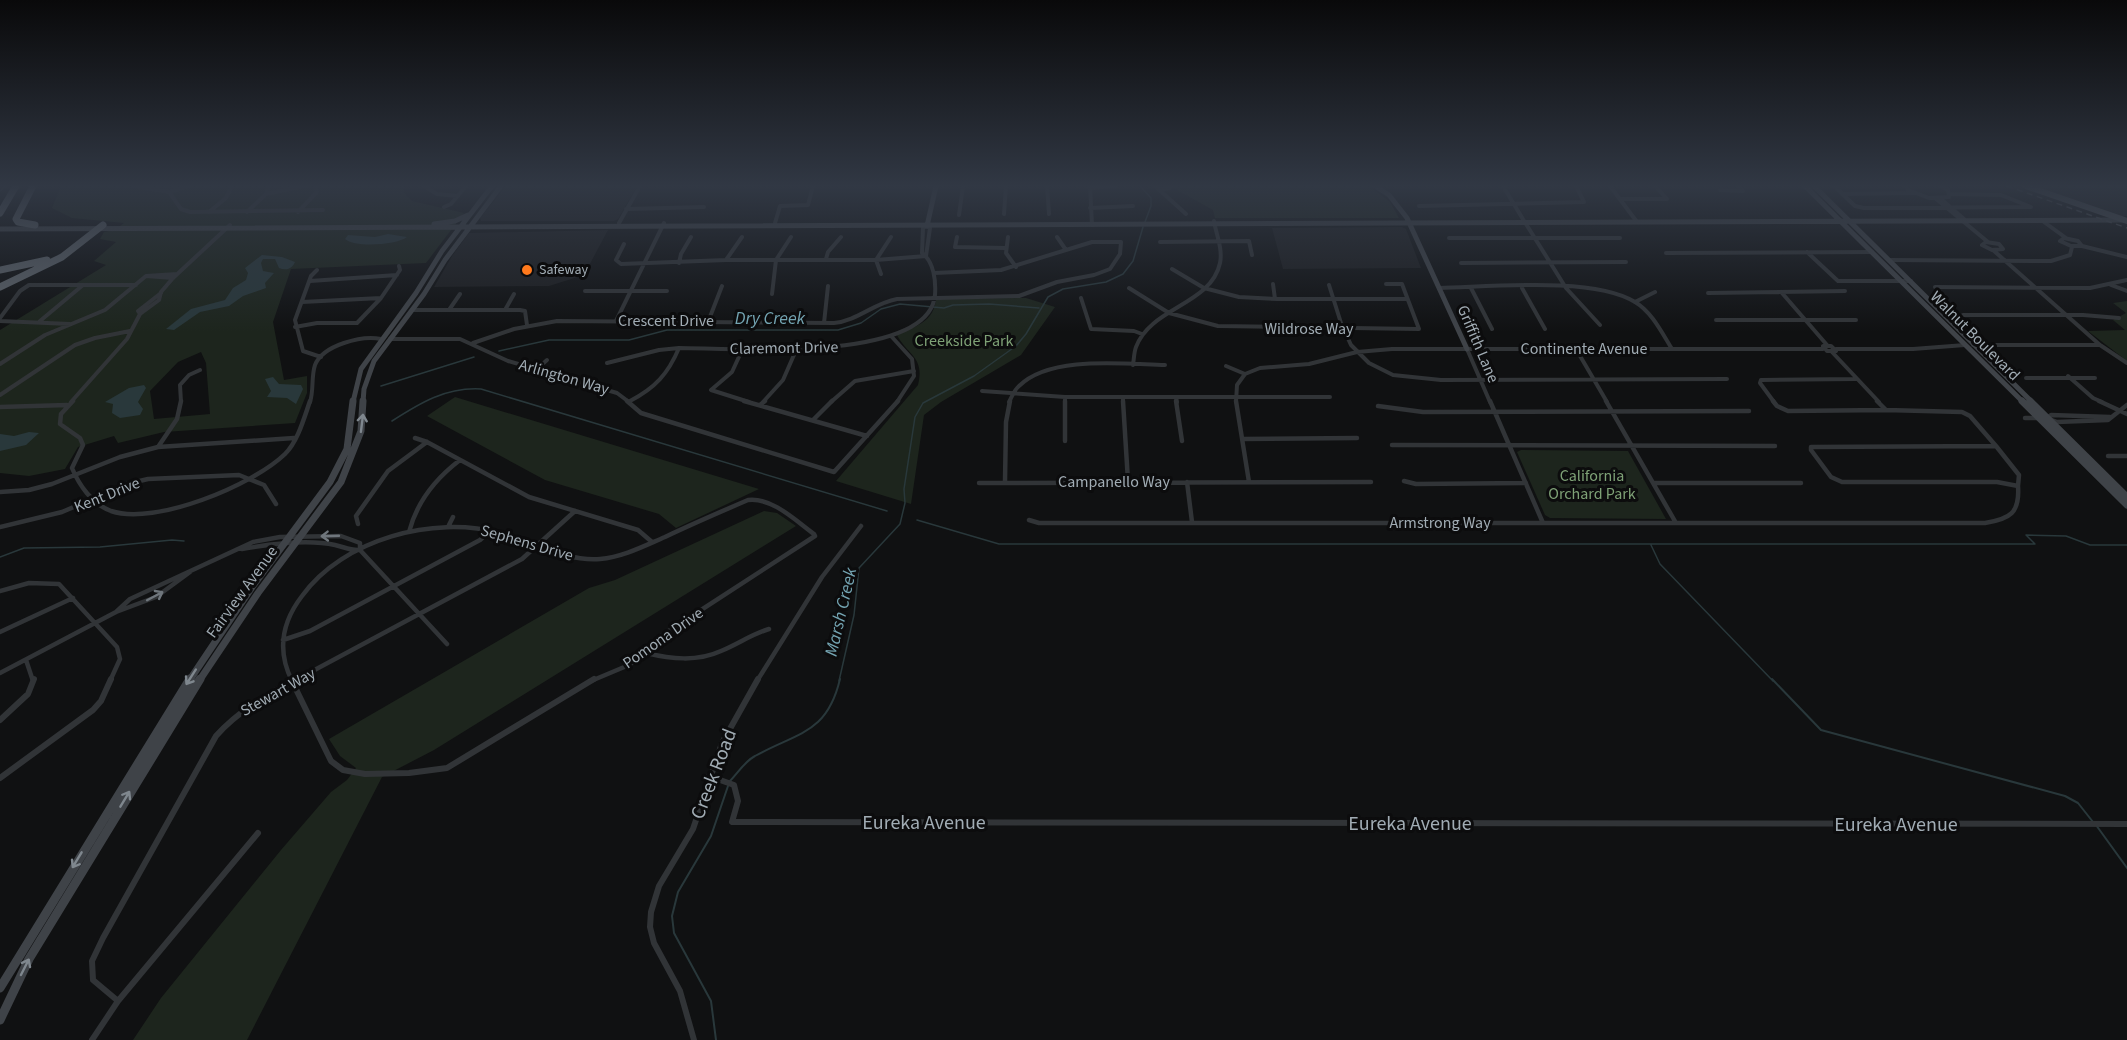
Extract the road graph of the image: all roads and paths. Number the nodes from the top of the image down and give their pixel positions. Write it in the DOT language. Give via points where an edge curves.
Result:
graph roads {
  1 [pos="85,235"];
  2 [pos="87,235"];
  3 [pos="220,235"];
  4 [pos="455,235"];
  5 [pos="464,235"];
  6 [pos="658,235"];
  7 [pos="922,235"];
  8 [pos="1216,235"];
  9 [pos="1415,235"];
  10 [pos="1533,235"];
  11 [pos="1857,235"];
  12 [pos="1861,235"];
  13 [pos="1980,235"];
  14 [pos="2061,235"];
  15 [pos="691,237"];
  16 [pos="742,237"];
  17 [pos="790,237"];
  18 [pos="841,237"];
  19 [pos="891,237"];
  20 [pos="957,237"];
  21 [pos="1008,237"];
  22 [pos="1057,237"];
  23 [pos="1449,238"];
  24 [pos="1535,238"];
  25 [pos="1620,238"];
  26 [pos="2066,238"];
  27 [pos="1217,241"];
  28 [pos="1160,242"];
  29 [pos="1988,242"];
  30 [pos="624,244"];
  31 [pos="2082,246"];
  32 [pos="2072,247"];
  33 [pos="1005,248"];
  34 [pos="1066,250"];
  35 [pos="1993,250"];
  36 [pos="1807,252"];
  37 [pos="1872,252"];
  38 [pos="1666,253"];
  39 [pos="1252,255"];
  40 [pos="926,256"];
  41 [pos="2127,257"];
  42 [pos="726,260"];
  43 [pos="777,260"];
  44 [pos="826,260"];
  45 [pos="876,260"];
  46 [pos="1890,260"];
  47 [pos="2002,261"];
  48 [pos="1461,262"];
  49 [pos="1550,262"];
  50 [pos="1626,262"];
  51 [pos="679,263"];
  52 [pos="644,264"];
  53 [pos="399,266"];
  54 [pos="1016,267"];
  55 [pos="1172,269"];
  56 [pos="0,270"];
  57 [pos="317,270"];
  58 [pos="934,273"];
  59 [pos="881,274"];
  60 [pos="397,275"];
  61 [pos="175,276"];
  62 [pos="2127,280"];
  63 [pos="310,281"];
  64 [pos="1901,281"];
  65 [pos="1911,281"];
  66 [pos="1273,284"];
  67 [pos="1386,284"];
  68 [pos="83,285"];
  69 [pos="136,285"];
  70 [pos="1329,285"];
  71 [pos="2111,285"];
  72 [pos="722,286"];
  73 [pos="828,286"];
  74 [pos="0,287"];
  75 [pos="1935,287"];
  76 [pos="1128,288"];
  77 [pos="1204,288"];
  78 [pos="1440,288"];
  79 [pos="1471,288"];
  80 [pos="1522,288"];
  81 [pos="1566,288"];
  82 [pos="2033,288"];
  83 [pos="585,291"];
  84 [pos="630,291"];
  85 [pos="667,291"];
  86 [pos="1845,291"];
  87 [pos="2127,291"];
  88 [pos="1655,292"];
  89 [pos="1708,293"];
  90 [pos="1782,293"];
  91 [pos="460,294"];
  92 [pos="514,294"];
  93 [pos="772,294"];
  94 [pos="381,298"];
  95 [pos="934,298"];
  96 [pos="1081,298"];
  97 [pos="1275,299"];
  98 [pos="1333,299"];
  99 [pos="1407,299"];
  100 [pos="302,302"];
  101 [pos="1635,302"];
  102 [pos="412,310"];
  103 [pos="449,310"];
  104 [pos="505,310"];
  105 [pos="1169,313"];
  106 [pos="1963,315"];
  107 [pos="2064,315"];
  108 [pos="2119,318"];
  109 [pos="0,320"];
  110 [pos="1716,320"];
  111 [pos="1807,320"];
  112 [pos="1856,320"];
  113 [pos="40,321"];
  114 [pos="616,321"];
  115 [pos="708,322"];
  116 [pos="824,323"];
  117 [pos="70,324"];
  118 [pos="527,325"];
  119 [pos="1600,325"];
  120 [pos="295,327"];
  121 [pos="1342,329"];
  122 [pos="1492,329"];
  123 [pos="1545,329"];
  124 [pos="130,331"];
  125 [pos="1142,334"];
  126 [pos="891,336"];
  127 [pos="385,339"];
  128 [pos="473,343"];
  129 [pos="1965,345"];
  130 [pos="1973,345"];
  131 [pos="2100,345"];
  132 [pos="1825,347"];
  133 [pos="679,348"];
  134 [pos="743,348"];
  135 [pos="797,348"];
  136 [pos="1467,349"];
  137 [pos="1576,349"];
  138 [pos="1672,349"];
  139 [pos="1834,351"];
  140 [pos="1357,352"];
  141 [pos="321,357"];
  142 [pos="547,360"];
  143 [pos="607,363"];
  144 [pos="2127,363"];
  145 [pos="0,364"];
  146 [pos="1133,365"];
  147 [pos="1165,365"];
  148 [pos="1226,366"];
  149 [pos="537,369"];
  150 [pos="200,370"];
  151 [pos="914,371"];
  152 [pos="1245,374"];
  153 [pos="2068,376"];
  154 [pos="2026,378"];
  155 [pos="2095,378"];
  156 [pos="1478,379"];
  157 [pos="1594,379"];
  158 [pos="1727,379"];
  159 [pos="1856,379"];
  160 [pos="982,392"];
  161 [pos="1014,393"];
  162 [pos="0,395"];
  163 [pos="1065,397"];
  164 [pos="1123,397"];
  165 [pos="1235,397"];
  166 [pos="1330,397"];
  167 [pos="1176,398"];
  168 [pos="630,401"];
  169 [pos="67,405"];
  170 [pos="760,405"];
  171 [pos="2127,405"];
  172 [pos="1378,406"];
  173 [pos="0,407"];
  174 [pos="1886,410"];
  175 [pos="2120,410"];
  176 [pos="1492,411"];
  177 [pos="1612,411"];
  178 [pos="1749,411"];
  179 [pos="2127,414"];
  180 [pos="2025,418"];
  181 [pos="2038,418"];
  182 [pos="2047,418"];
  183 [pos="813,420"];
  184 [pos="867,436"];
  185 [pos="294,438"];
  186 [pos="415,438"];
  187 [pos="1357,438"];
  188 [pos="1242,439"];
  189 [pos="1065,441"];
  190 [pos="1182,441"];
  191 [pos="427,442"];
  192 [pos="1392,445"];
  193 [pos="1508,446"];
  194 [pos="1632,446"];
  195 [pos="1775,446"];
  196 [pos="1996,446"];
  197 [pos="158,447"];
  198 [pos="2108,456"];
  199 [pos="2127,456"];
  200 [pos="460,460"];
  201 [pos="75,475"];
  202 [pos="249,478"];
  203 [pos="1005,481"];
  204 [pos="1404,481"];
  205 [pos="1128,482"];
  206 [pos="1187,482"];
  207 [pos="1249,482"];
  208 [pos="1371,482"];
  209 [pos="979,483"];
  210 [pos="1526,483"];
  211 [pos="1654,483"];
  212 [pos="1801,483"];
  213 [pos="2018,486"];
  214 [pos="0,492"];
  215 [pos="93,499"];
  216 [pos="757,499"];
  217 [pos="2125,501"];
  218 [pos="276,504"];
  219 [pos="575,511"];
  220 [pos="453,517"];
  221 [pos="1029,520"];
  222 [pos="1192,522"];
  223 [pos="1543,523"];
  224 [pos="1676,523"];
  225 [pos="358,524"];
  226 [pos="449,525"];
  227 [pos="0,526"];
  228 [pos="861,526"];
  229 [pos="490,531"];
  230 [pos="409,532"];
  231 [pos="293,540"];
  232 [pos="652,542"];
  233 [pos="539,546"];
  234 [pos="360,550"];
  235 [pos="393,587"];
  236 [pos="0,591"];
  237 [pos="73,598"];
  238 [pos="420,614"];
  239 [pos="96,623"];
  240 [pos="769,629"];
  241 [pos="0,632"];
  242 [pos="283,640"];
  243 [pos="447,644"];
  244 [pos="646,652"];
  245 [pos="26,660"];
  246 [pos="0,673"];
  247 [pos="293,683"];
  248 [pos="0,720"];
  249 [pos="709,776"];
  250 [pos="0,778"];
  251 [pos="2127,824"];
  252 [pos="258,833"];
  253 [pos="0,988"];
  254 [pos="118,1001"];
  255 [pos="0,1020"];
  256 [pos="92,1040"];
  257 [pos="694,1040"];
  1 -- 56 [label="highway" via="54,256"];
  2 -- 74 [label="highway" via="62,257"];
  3 -- 61 [label="street"];
  4 -- 127 [label="main road, Fairview Avenue"];
  5 -- 102 [label="main road, Fairview Avenue"];
  6 -- 52 [label="street"];
  7 -- 40 [label="street" via="921,249"];
  8 -- 27 [label="street"];
  9 -- 78 [label="main road, Griffith Lane"];
  10 -- 24 [label="street"];
  11 -- 37 [label="main road, Walnut Boulevard"];
  12 -- 46 [label="main road, Walnut Boulevard"];
  13 -- 29 [label="street"];
  14 -- 26 [label="street"];
  15 -- 51 [label="street"];
  16 -- 42 [label="street"];
  17 -- 43 [label="street"];
  18 -- 44 [label="street"];
  19 -- 45 [label="street"];
  20 -- 33 [label="street" via="954,244 958,248"];
  21 -- 33 [label="street"];
  22 -- 34 [label="street"];
  23 -- 24 [label="street"];
  24 -- 25 [label="street"];
  24 -- 49 [label="street"];
  26 -- 31 [label="street"];
  26 -- 32 [label="street" via="2060,241"];
  27 -- 28 [label="street"];
  27 -- 39 [label="street" via="1249,241"];
  27 -- 77 [label="street" via="1220,263"];
  29 -- 35 [label="street" via="1982,244"];
  29 -- 35 [label="street" via="2003,248"];
  30 -- 52 [label="street" via="617,263"];
  31 -- 32 [label="street"];
  31 -- 41 [label="street"];
  32 -- 47 [label="street" via="2064,259"];
  33 -- 54 [label="street"];
  34 -- 54 [label="street"];
  34 -- 95 [label="street, Crescent Drive" via="1092,242 1120,242 1121,251 1116,264 1100,274 1063,280 1033,293 1014,297"];
  35 -- 47 [label="street"];
  36 -- 37 [label="street"];
  36 -- 38 [label="street"];
  36 -- 64 [label="street" via="1838,281"];
  37 -- 64 [label="main road, Walnut Boulevard"];
  40 -- 45 [label="street"];
  40 -- 58 [label="street"];
  42 -- 43 [label="street"];
  42 -- 51 [label="street"];
  43 -- 44 [label="street"];
  43 -- 93 [label="street"];
  44 -- 45 [label="street"];
  45 -- 59 [label="street"];
  46 -- 47 [label="street"];
  46 -- 65 [label="main road, Walnut Boulevard"];
  47 -- 82 [label="street"];
  48 -- 49 [label="street"];
  49 -- 50 [label="street"];
  49 -- 81 [label="street"];
  51 -- 52 [label="street"];
  52 -- 84 [label="street"];
  53 -- 60 [label="street"];
  54 -- 58 [label="street" via="978,273"];
  55 -- 77 [label="street"];
  57 -- 63 [label="street"];
  58 -- 95 [label="street"];
  60 -- 63 [label="street"];
  60 -- 94 [label="street"];
  61 -- 69 [label="street" via="146,276"];
  61 -- 124 [label="street" via="159,300 140,314"];
  62 -- 71 [label="street"];
  63 -- 100 [label="street"];
  64 -- 65 [label="street"];
  64 -- 129 [label="main road, Walnut Boulevard"];
  65 -- 130 [label="main road, Walnut Boulevard"];
  66 -- 97 [label="street"];
  67 -- 99 [label="street" via="1401,285"];
  68 -- 69 [label="street"];
  68 -- 109 [label="street" via="25,286"];
  68 -- 113 [label="street"];
  69 -- 117 [label="street" via="105,310"];
  70 -- 98 [label="street"];
  71 -- 82 [label="street"];
  71 -- 87 [label="street"];
  72 -- 115 [label="street"];
  73 -- 116 [label="street" via="823,304"];
  75 -- 82 [label="street"];
  76 -- 105 [label="street, Wildrose Way"];
  77 -- 97 [label="street" via="1239,297"];
  77 -- 105 [label="street"];
  78 -- 79 [label="street"];
  78 -- 136 [label="main road, Griffith Lane"];
  79 -- 80 [label="street"];
  79 -- 122 [label="street"];
  80 -- 81 [label="street"];
  80 -- 123 [label="street"];
  81 -- 101 [label="street" via="1602,290"];
  81 -- 119 [label="street"];
  82 -- 107 [label="street"];
  83 -- 84 [label="street"];
  84 -- 85 [label="street"];
  84 -- 114 [label="street"];
  86 -- 90 [label="street"];
  88 -- 101 [label="street"];
  89 -- 90 [label="street"];
  90 -- 111 [label="street"];
  91 -- 103 [label="street"];
  92 -- 104 [label="street"];
  94 -- 100 [label="street"];
  94 -- 120 [label="street" via="357,323"];
  95 -- 116 [label="street, Crescent Drive" via="885,301 851,320"];
  95 -- 126 [label="street, Claremont Drive" via="926,318"];
  96 -- 125 [label="street" via="1091,329"];
  97 -- 98 [label="street"];
  98 -- 99 [label="street"];
  98 -- 121 [label="street"];
  99 -- 121 [label="street, Wildrose Way" via="1419,329"];
  100 -- 120 [label="street"];
  101 -- 138 [label="street"];
  102 -- 103 [label="street"];
  102 -- 127 [label="main road, Fairview Avenue"];
  103 -- 104 [label="street"];
  104 -- 118 [label="street" via="525,311"];
  105 -- 121 [label="street, Wildrose Way" via="1234,328"];
  105 -- 125 [label="street"];
  106 -- 107 [label="street"];
  107 -- 108 [label="street"];
  107 -- 131 [label="street"];
  109 -- 113 [label="street"];
  110 -- 111 [label="street"];
  111 -- 112 [label="street"];
  111 -- 132 [label="street"];
  113 -- 117 [label="street"];
  114 -- 115 [label="street, Crescent Drive"];
  114 -- 118 [label="street, Crescent Drive"];
  115 -- 116 [label="street, Crescent Drive"];
  117 -- 145 [label="street" via="36,339"];
  118 -- 128 [label="street, Crescent Drive"];
  120 -- 141 [label="street" via="303,351"];
  121 -- 140 [label="street"];
  124 -- 162 [label="street" via="76,345"];
  124 -- 169 [label="street"];
  125 -- 146 [label="street" via="1133,351"];
  126 -- 135 [label="street, Claremont Drive" via="847,347"];
  126 -- 151 [label="street" via="909,353"];
  127 -- 128 [label="street, Arlington Way" via="460,339"];
  127 -- 141 [label="street, Arlington Way" via="354,341"];
  127 -- 231 [label="main road, Fairview Avenue" via="369,372 361,431 341,482"];
  128 -- 149 [label="street, Arlington Way" via="493,355"];
  129 -- 130 [label="street"];
  129 -- 139 [label="street"];
  129 -- 181 [label="main road, Walnut Boulevard"];
  130 -- 131 [label="street"];
  130 -- 182 [label="main road, Walnut Boulevard"];
  131 -- 144 [label="street"];
  132 -- 138 [label="street, Continente Avenue"];
  132 -- 139 [label="street"];
  133 -- 134 [label="street, Claremont Drive"];
  133 -- 143 [label="street, Claremont Drive"];
  133 -- 168 [label="street" via="663,379"];
  134 -- 135 [label="street, Claremont Drive"];
  134 -- 170 [label="street" via="732,372 711,390"];
  135 -- 170 [label="street" via="785,380"];
  136 -- 137 [label="street, Continente Avenue"];
  136 -- 140 [label="street, Continente Avenue"];
  136 -- 156 [label="street, Griffith Lane"];
  137 -- 138 [label="street, Continente Avenue"];
  137 -- 157 [label="street"];
  139 -- 159 [label="street"];
  140 -- 152 [label="street, Continente Avenue"];
  140 -- 156 [label="street" via="1382,371 1398,376"];
  141 -- 185 [label="street" via="315,364 313,392"];
  142 -- 149 [label="street"];
  146 -- 147 [label="street"];
  146 -- 161 [label="street" via="1061,366 1030,378"];
  148 -- 152 [label="street"];
  149 -- 168 [label="street, Arlington Way" via="617,393"];
  150 -- 197 [label="street" via="181,382 180,413"];
  151 -- 183 [label="street" via="855,381"];
  151 -- 184 [label="street" via="910,384"];
  152 -- 165 [label="street"];
  153 -- 154 [label="street"];
  153 -- 155 [label="street"];
  153 -- 175 [label="street" via="2093,398"];
  156 -- 157 [label="street"];
  156 -- 176 [label="street, Griffith Lane"];
  157 -- 158 [label="street"];
  157 -- 177 [label="street"];
  159 -- 174 [label="street"];
  159 -- 174 [label="street" via="1766,379 1760,383 1777,406 1788,411"];
  160 -- 161 [label="street"];
  161 -- 163 [label="street"];
  161 -- 203 [label="street" via="1009,401"];
  163 -- 164 [label="street"];
  163 -- 189 [label="street"];
  164 -- 167 [label="street"];
  164 -- 205 [label="street"];
  165 -- 166 [label="street"];
  165 -- 167 [label="street"];
  165 -- 188 [label="street"];
  167 -- 190 [label="street"];
  168 -- 184 [label="street, Arlington Way" via="641,413 834,472"];
  169 -- 173 [label="street"];
  169 -- 201 [label="street" via="60,424 80,438 83,445 72,468"];
  170 -- 183 [label="street"];
  171 -- 175 [label="street"];
  172 -- 176 [label="street" via="1423,411"];
  174 -- 196 [label="street" via="1962,412"];
  175 -- 179 [label="street"];
  175 -- 182 [label="street" via="2108,420 2057,422"];
  176 -- 177 [label="street"];
  176 -- 193 [label="street, Griffith Lane"];
  177 -- 178 [label="street"];
  177 -- 194 [label="street"];
  180 -- 181 [label="street"];
  181 -- 182 [label="street"];
  181 -- 217 [label="main road, Walnut Boulevard"];
  182 -- 217 [label="main road, Walnut Boulevard"];
  183 -- 184 [label="street"];
  185 -- 197 [label="street"];
  185 -- 202 [label="street" via="278,459"];
  186 -- 191 [label="street"];
  187 -- 188 [label="street"];
  188 -- 207 [label="street"];
  191 -- 200 [label="street"];
  191 -- 225 [label="street" via="387,471 356,516"];
  192 -- 193 [label="street"];
  193 -- 194 [label="street"];
  193 -- 210 [label="street, Griffith Lane"];
  194 -- 195 [label="street"];
  194 -- 211 [label="street"];
  196 -- 213 [label="street" via="2019,475"];
  196 -- 213 [label="street" via="1815,445 1811,450 1831,477 1842,482 1997,482"];
  197 -- 201 [label="street"];
  198 -- 199 [label="street"];
  200 -- 219 [label="street" via="529,497"];
  200 -- 230 [label="street" via="440,475 415,511"];
  201 -- 214 [label="street" via="29,490"];
  201 -- 215 [label="street"];
  202 -- 215 [label="street, Kent Drive" via="224,474 148,479"];
  202 -- 215 [label="street" via="224,493 173,509 116,512"];
  202 -- 218 [label="street" via="264,485"];
  203 -- 205 [label="street, Campanello Way"];
  203 -- 209 [label="street, Campanello Way"];
  204 -- 210 [label="street"];
  205 -- 206 [label="street, Campanello Way"];
  206 -- 207 [label="street, Campanello Way"];
  206 -- 222 [label="street"];
  207 -- 208 [label="street, Campanello Way"];
  210 -- 223 [label="street, Griffith Lane"];
  211 -- 212 [label="street"];
  211 -- 224 [label="street"];
  213 -- 224 [label="street, Armstrong Way" via="2020,504 2015,512 1985,523"];
  215 -- 227 [label="street, Kent Drive" via="62,512"];
  216 -- 232 [label="street, Sephens Drive"];
  216 -- 244 [label="street, Pomona Drive" via="781,510 815,536 661,636"];
  219 -- 232 [label="street" via="638,530"];
  219 -- 233 [label="street, Stewart Way"];
  220 -- 226 [label="street"];
  221 -- 222 [label="street, Armstrong Way"];
  222 -- 223 [label="street, Armstrong Way"];
  223 -- 224 [label="street, Armstrong Way"];
  226 -- 229 [label="street, Sephens Drive"];
  226 -- 230 [label="street, Sephens Drive"];
  228 -- 249 [label="street, Creek Road" via="841,549 789,628 722,744"];
  229 -- 233 [label="street, Sephens Drive"];
  229 -- 235 [label="street"];
  230 -- 234 [label="street, Sephens Drive"];
  231 -- 234 [label="street"];
  234 -- 231 [label="street, one-way" via="360,543 341,536"];
  231 -- 239 [label="street" via="241,549 190,572 181,582 135,607"];
  231 -- 253 [label="main road, Fairview Avenue, one-way" via="228,620 175,701"];
  255 -- 231 [label="main road, Fairview Avenue, one-way" via="29,959 184,703"];
  232 -- 233 [label="street, Sephens Drive" via="627,554 595,559"];
  233 -- 238 [label="street, Stewart Way" via="522,560"];
  234 -- 235 [label="street"];
  234 -- 242 [label="street, Sephens Drive" via="304,593 291,609"];
  235 -- 238 [label="street"];
  235 -- 242 [label="street" via="310,631"];
  236 -- 237 [label="street" via="27,582 46,581 59,584"];
  237 -- 239 [label="street"];
  237 -- 241 [label="street"];
  238 -- 243 [label="street"];
  238 -- 247 [label="street, Stewart Way"];
  239 -- 245 [label="street"];
  239 -- 250 [label="street" via="117,647 120,659 106,693 93,710"];
  240 -- 244 [label="street" via="709,656 663,658"];
  242 -- 247 [label="street" via="284,659"];
  244 -- 247 [label="street, Pomona Drive" via="629,665 597,676 467,758 447,768 425,772 356,774 328,761 313,720"];
  245 -- 246 [label="street"];
  245 -- 248 [label="street" via="34,679 28,694"];
  247 -- 254 [label="street, Stewart Way" via="247,706 216,736 103,938 92,961 93,980"];
  249 -- 251 [label="street, Eureka Avenue" via="734,785 738,801 732,822"];
  249 -- 257 [label="street, Creek Road" via="692,831 668,867 654,898 650,928 658,956 677,982"];
  252 -- 254 [label="street"];
  254 -- 256 [label="street"];
}
